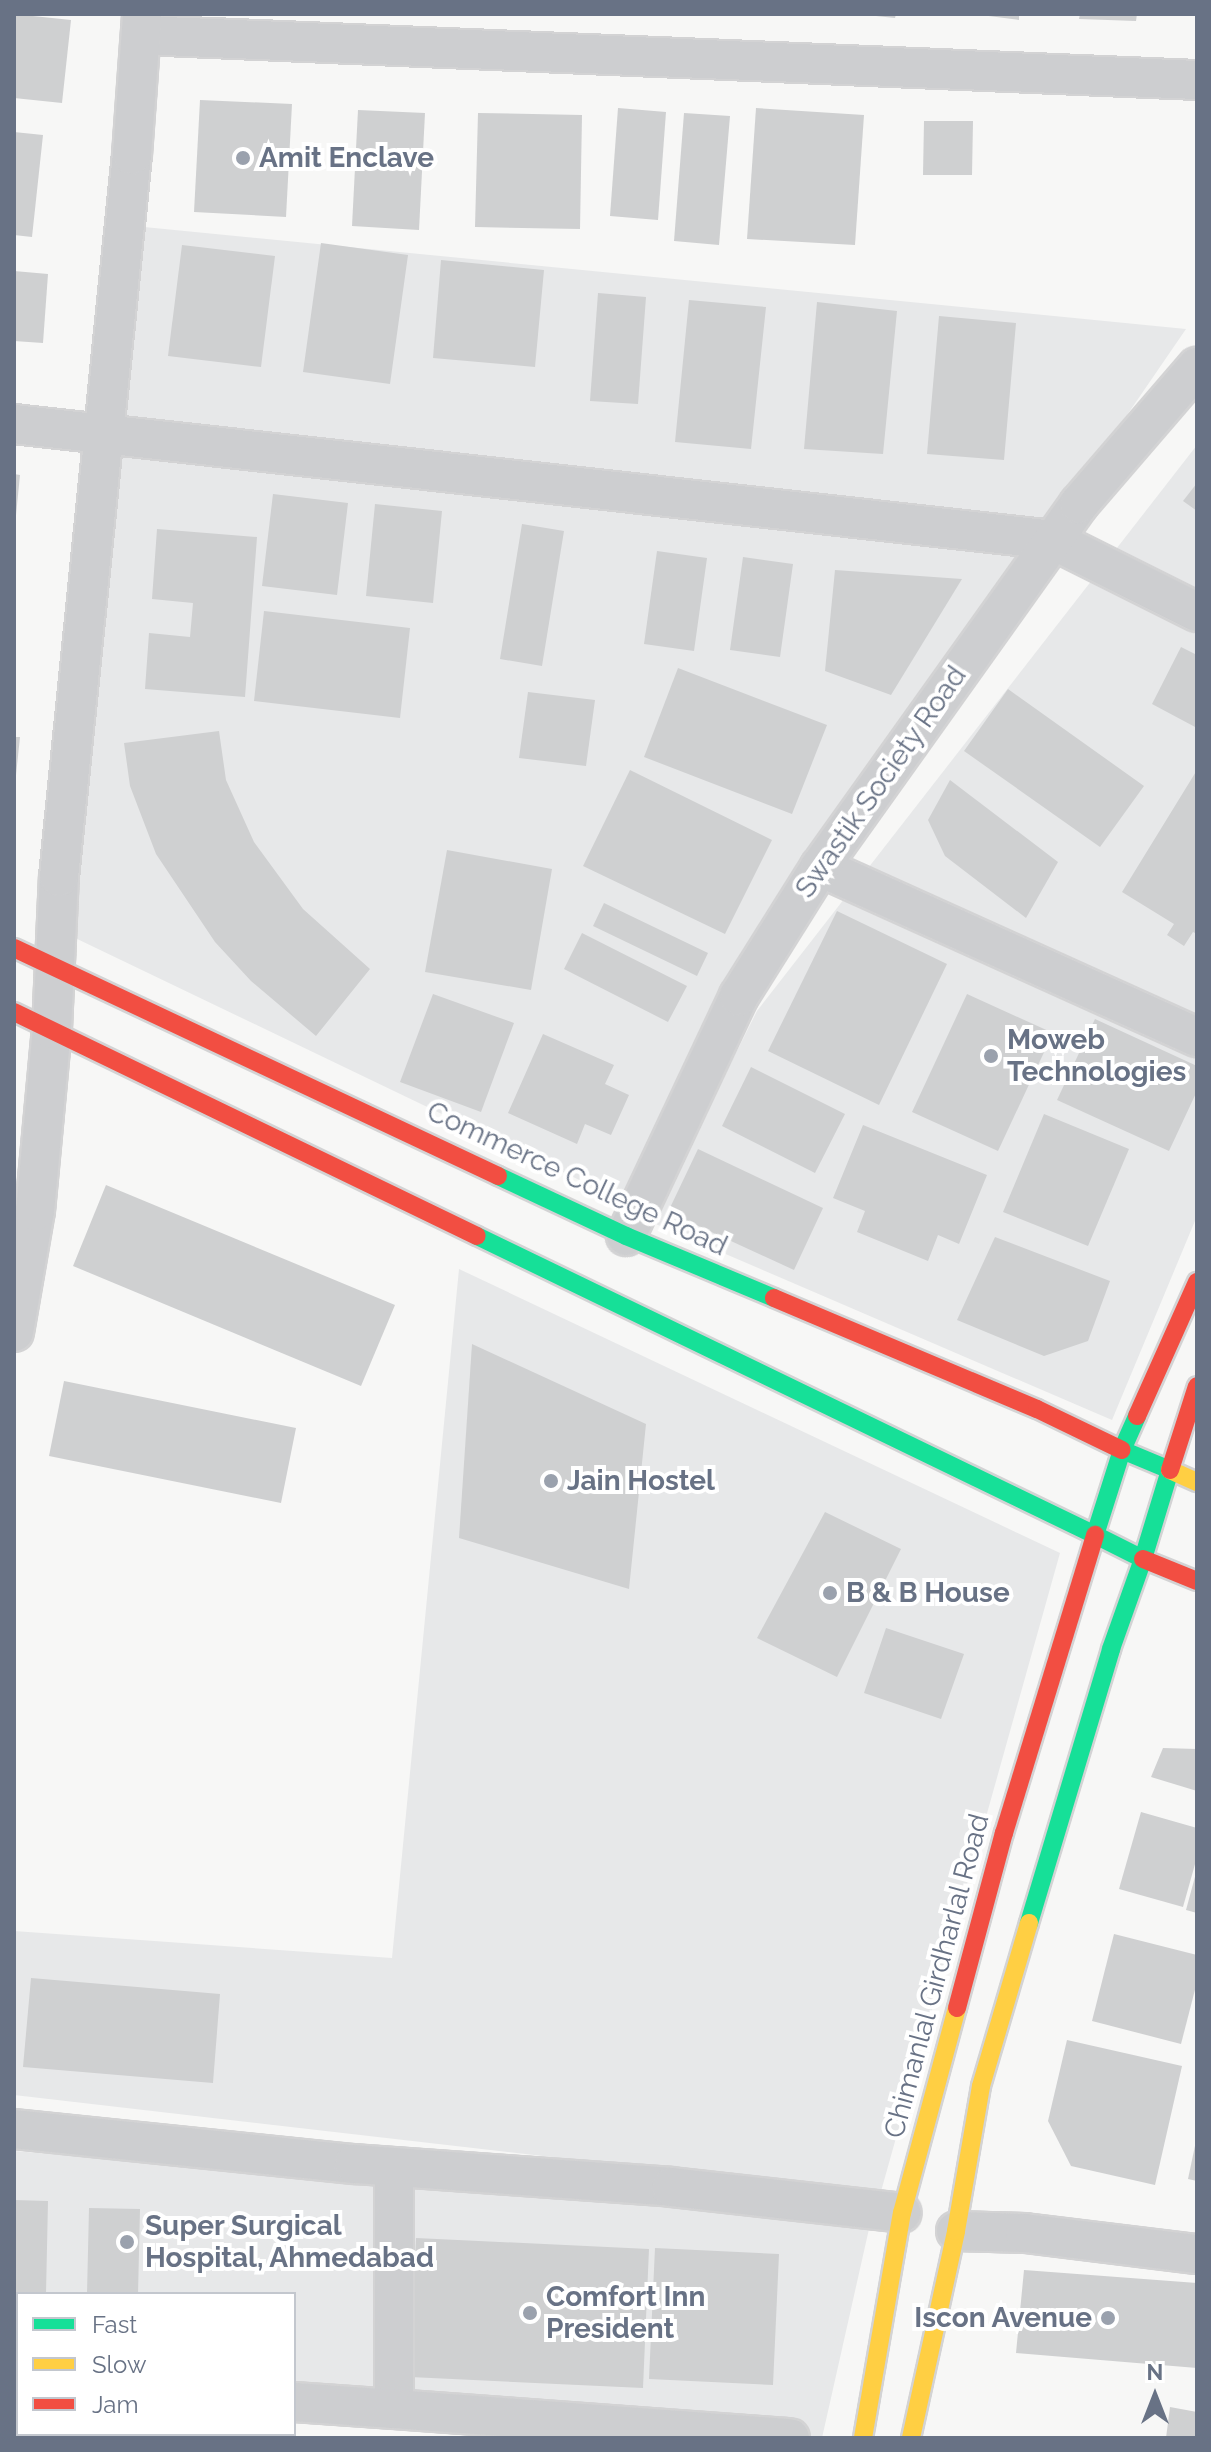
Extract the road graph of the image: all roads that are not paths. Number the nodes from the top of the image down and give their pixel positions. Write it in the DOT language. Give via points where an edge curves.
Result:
graph roads {
  1 [pos="142,25"];
  2 [pos="1197,80"];
  3 [pos="1197,367"];
  4 [pos="14,424"];
  5 [pos="104,434"];
  6 [pos="1053,540"];
  7 [pos="1197,612"];
  8 [pos="820,867"];
  9 [pos="14,948"];
  10 [pos="56,967"];
  11 [pos="14,1012"];
  12 [pos="52,1029"];
  13 [pos="1197,1037"];
  14 [pos="626,1236"];
  15 [pos="1197,1282"];
  16 [pos="14,1332"];
  17 [pos="1197,1386"];
  18 [pos="1122,1450"];
  19 [pos="1170,1470"];
  20 [pos="1197,1482"];
  21 [pos="1095,1535"];
  22 [pos="1143,1559"];
  23 [pos="1197,1581"];
  24 [pos="14,2129"];
  25 [pos="394,2167"];
  26 [pos="902,2213"];
  27 [pos="956,2231"];
  28 [pos="1197,2254"];
  29 [pos="296,2402"];
  30 [pos="394,2409"];
  31 [pos="790,2438"];
  32 [pos="863,2438"];
  33 [pos="911,2438"];
  1 -- 2 [label="street"];
  1 -- 5 [label="street"];
  3 -- 6 [label="street, Swastik Society Road"];
  4 -- 5 [label="street"];
  5 -- 6 [label="street"];
  5 -- 10 [label="street" via="59,877"];
  6 -- 7 [label="street"];
  6 -- 8 [label="street, Swastik Society Road"];
  8 -- 13 [label="street"];
  8 -- 14 [label="street, Swastik Society Road" via="739,996"];
  9 -- 10 [label="main road, Commerce College Road"];
  10 -- 12 [label="street"];
  10 -- 14 [label="main road, Commerce College Road"];
  11 -- 12 [label="main road"];
  12 -- 16 [label="street" via="35,1211"];
  12 -- 21 [label="main road"];
  14 -- 18 [label="main road, Commerce College Road"];
  15 -- 18 [label="main road"];
  17 -- 19 [label="main road"];
  18 -- 19 [label="main road, Commerce College Road"];
  18 -- 21 [label="main road, Chimanlal Girdharlal Road"];
  19 -- 20 [label="main road"];
  19 -- 22 [label="main road"];
  21 -- 22 [label="main road"];
  21 -- 26 [label="main road, Chimanlal Girdharlal Road" via="1004,1833"];
  22 -- 23 [label="main road"];
  22 -- 27 [label="main road" via="1111,1649 981,2086"];
  24 -- 25 [label="street"];
  25 -- 26 [label="street" via="671,2187"];
  25 -- 30 [label="street"];
  26 -- 32 [label="main road, Chimanlal Girdharlal Road"];
  27 -- 28 [label="street" via="1025,2233"];
  27 -- 33 [label="main road"];
  29 -- 30 [label="street"];
  30 -- 31 [label="street"];
}
